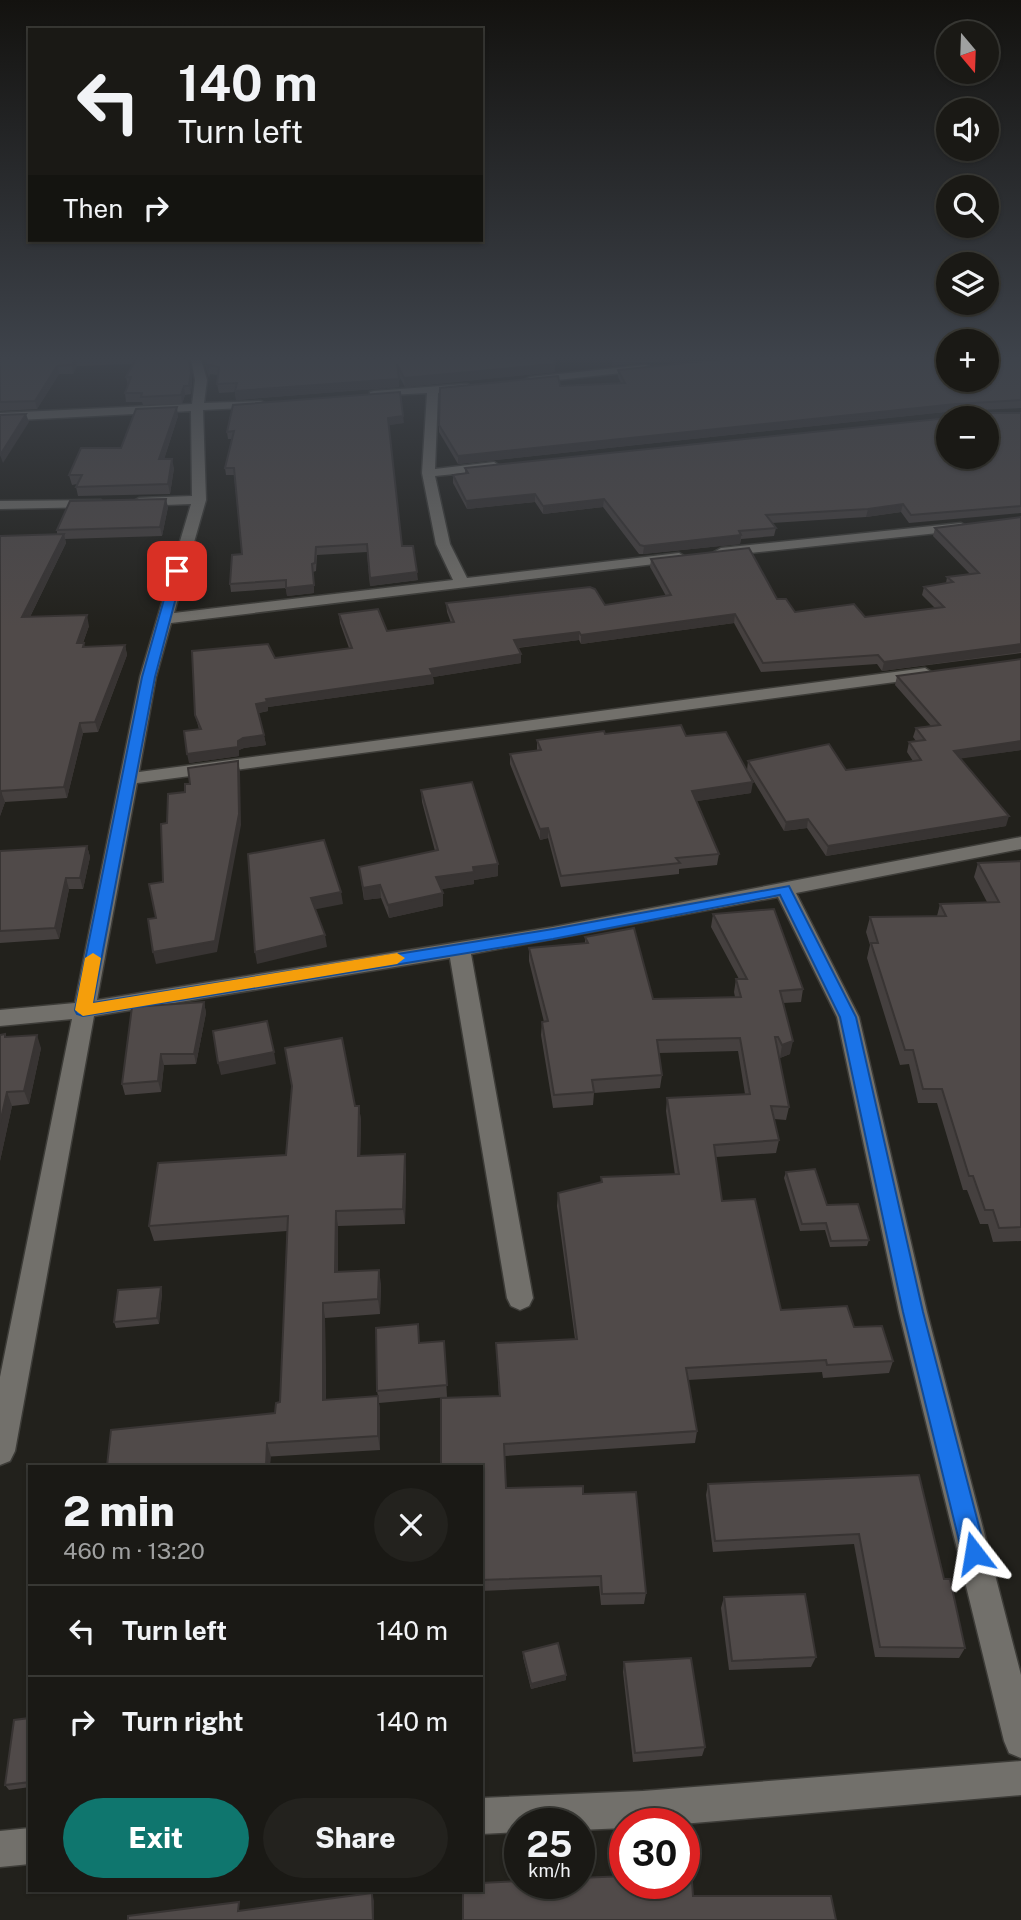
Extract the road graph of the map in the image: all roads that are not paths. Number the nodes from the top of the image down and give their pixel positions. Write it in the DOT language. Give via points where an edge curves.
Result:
graph roads {
  1 [pos="198,449"];
  2 [pos="429,449"];
  3 [pos="511,464"];
  4 [pos="428,473"];
  5 [pos="199,500"];
  6 [pos="0,505"];
  7 [pos="980,525"];
  8 [pos="461,581"];
  9 [pos="163,619"];
  10 [pos="944,671"];
  11 [pos="129,779"];
  12 [pos="1021,843"];
  13 [pos="784,889"];
  14 [pos="459,948"];
  15 [pos="83,1010"];
  16 [pos="0,1018"];
  17 [pos="520,1298"];
  18 [pos="0,1451"];
  19 [pos="1021,1741"];
  20 [pos="1021,1778"];
  21 [pos="483,1816"];
  22 [pos="28,1846"];
  23 [pos="0,1849"];
  1 -- 5 [label="street"];
  2 -- 4 [label="street"];
  3 -- 4 [label="street"];
  4 -- 8 [label="street" via="443,544"];
  5 -- 6 [label="street"];
  5 -- 9 [label="street"];
  7 -- 8 [label="street"];
  8 -- 9 [label="street"];
  9 -- 11 [label="street"];
  10 -- 11 [label="street"];
  11 -- 15 [label="street"];
  12 -- 13 [label="street"];
  13 -- 14 [label="street"];
  13 -- 19 [label="street" via="848,1017 913,1312"];
  14 -- 15 [label="street"];
  14 -- 17 [label="street"];
  15 -- 16 [label="street"];
  15 -- 18 [label="street"];
  20 -- 21 [label="street" via="643,1810"];
  22 -- 23 [label="street"];
}
